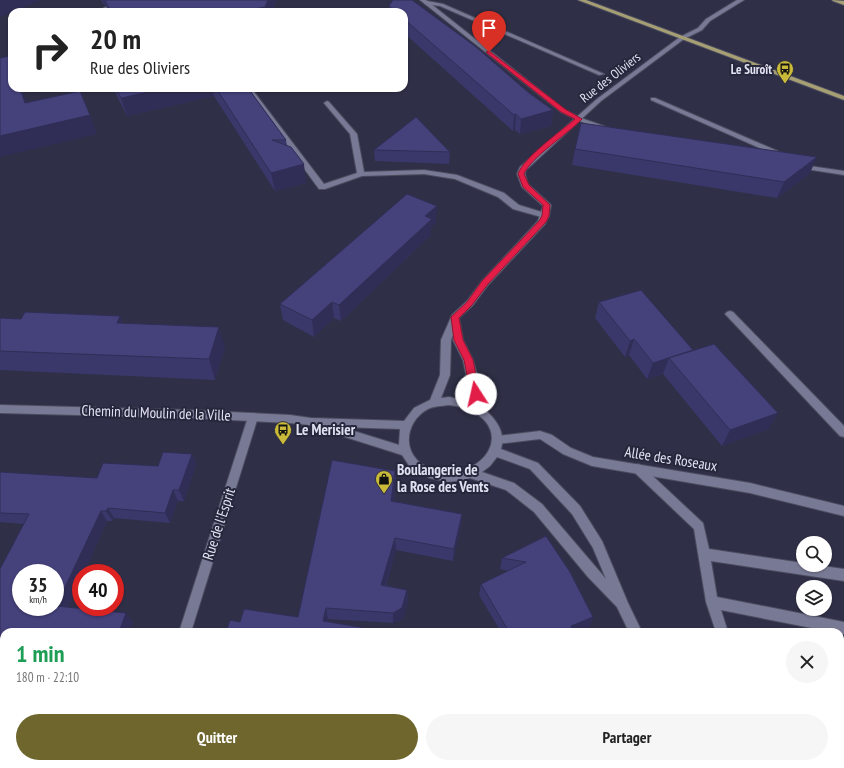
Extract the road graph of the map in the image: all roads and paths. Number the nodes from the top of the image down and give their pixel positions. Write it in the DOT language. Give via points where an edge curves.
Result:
graph roads {
  1 [pos="136,0"];
  2 [pos="581,0"];
  3 [pos="741,0"];
  4 [pos="835,0"];
  5 [pos="425,2"];
  6 [pos="844,3"];
  7 [pos="107,8"];
  8 [pos="682,38"];
  9 [pos="601,74"];
  10 [pos="251,92"];
  11 [pos="844,98"];
  12 [pos="653,99"];
  13 [pos="328,103"];
  14 [pos="579,119"];
  15 [pos="617,132"];
  16 [pos="779,163"];
  17 [pos="796,163"];
  18 [pos="844,172"];
  19 [pos="361,174"];
  20 [pos="545,216"];
  21 [pos="730,314"];
  22 [pos="455,317"];
  23 [pos="434,403"];
  24 [pos="0,408"];
  25 [pos="478,409"];
  26 [pos="253,417"];
  27 [pos="311,422"];
  28 [pos="406,425"];
  29 [pos="844,433"];
  30 [pos="498,440"];
  31 [pos="406,452"];
  32 [pos="495,452"];
  33 [pos="638,469"];
  34 [pos="472,474"];
  35 [pos="844,511"];
  36 [pos="704,554"];
  37 [pos="844,575"];
  38 [pos="712,602"];
  39 [pos="623,606"];
  40 [pos="186,628"];
  41 [pos="634,628"];
  42 [pos="721,628"];
  43 [pos="844,628"];
  1 -- 7 [label="street"];
  2 -- 8 [label="main road"];
  3 -- 8 [label="street, Rue des Oliviers" via="708,20 700,29"];
  4 -- 6 [label="main road"];
  5 -- 9 [label="street" via="441,5"];
  5 -- 14 [label="street" via="563,111"];
  8 -- 11 [label="main road"];
  8 -- 14 [label="street, Rue des Oliviers" via="599,100"];
  10 -- 19 [label="street" via="322,188"];
  12 -- 16 [label="street" via="788,161"];
  13 -- 19 [label="street" via="353,134"];
  14 -- 15 [label="street"];
  14 -- 20 [label="street, Rue des Oliviers" via="523,169 521,174 525,186 547,205"];
  17 -- 18 [label="street"];
  19 -- 20 [label="street" via="424,172 457,177 501,195 516,206"];
  20 -- 22 [label="street" via="485,282 470,304"];
  21 -- 29 [label="street"];
  22 -- 23 [label="street" via="446,340 445,375"];
  22 -- 25 [label="street" via="458,340 468,360"];
  23 -- 25 [label="street" via="457,402"];
  23 -- 28 [label="street" via="417,411"];
  24 -- 26 [label="street, Chemin du Moulin de la Ville"];
  25 -- 30 [label="street" via="495,428"];
  26 -- 27 [label="street, Chemin du Moulin de la Ville"];
  26 -- 40 [label="street, Rue de l'Esprit"];
  27 -- 28 [label="street, Chemin du Moulin de la Ville"];
  27 -- 31 [label="street, Chemin du Moulin de la Ville"];
  28 -- 31 [label="street" via="403,434"];
  30 -- 32 [label="street"];
  30 -- 33 [label="street, Allée des Roseaux" via="540,435 567,451 592,461"];
  31 -- 34 [label="street" via="414,463 426,472 456,477"];
  32 -- 34 [label="street" via="490,461"];
  32 -- 39 [label="street" via="534,466 576,510 598,545"];
  33 -- 35 [label="street, Allée des Roseaux" via="750,488"];
  33 -- 36 [label="street" via="699,527"];
  34 -- 39 [label="street" via="510,486 538,508"];
  36 -- 37 [label="street"];
  36 -- 38 [label="street"];
  38 -- 42 [label="street"];
  38 -- 43 [label="street"];
  39 -- 41 [label="street"];
}
